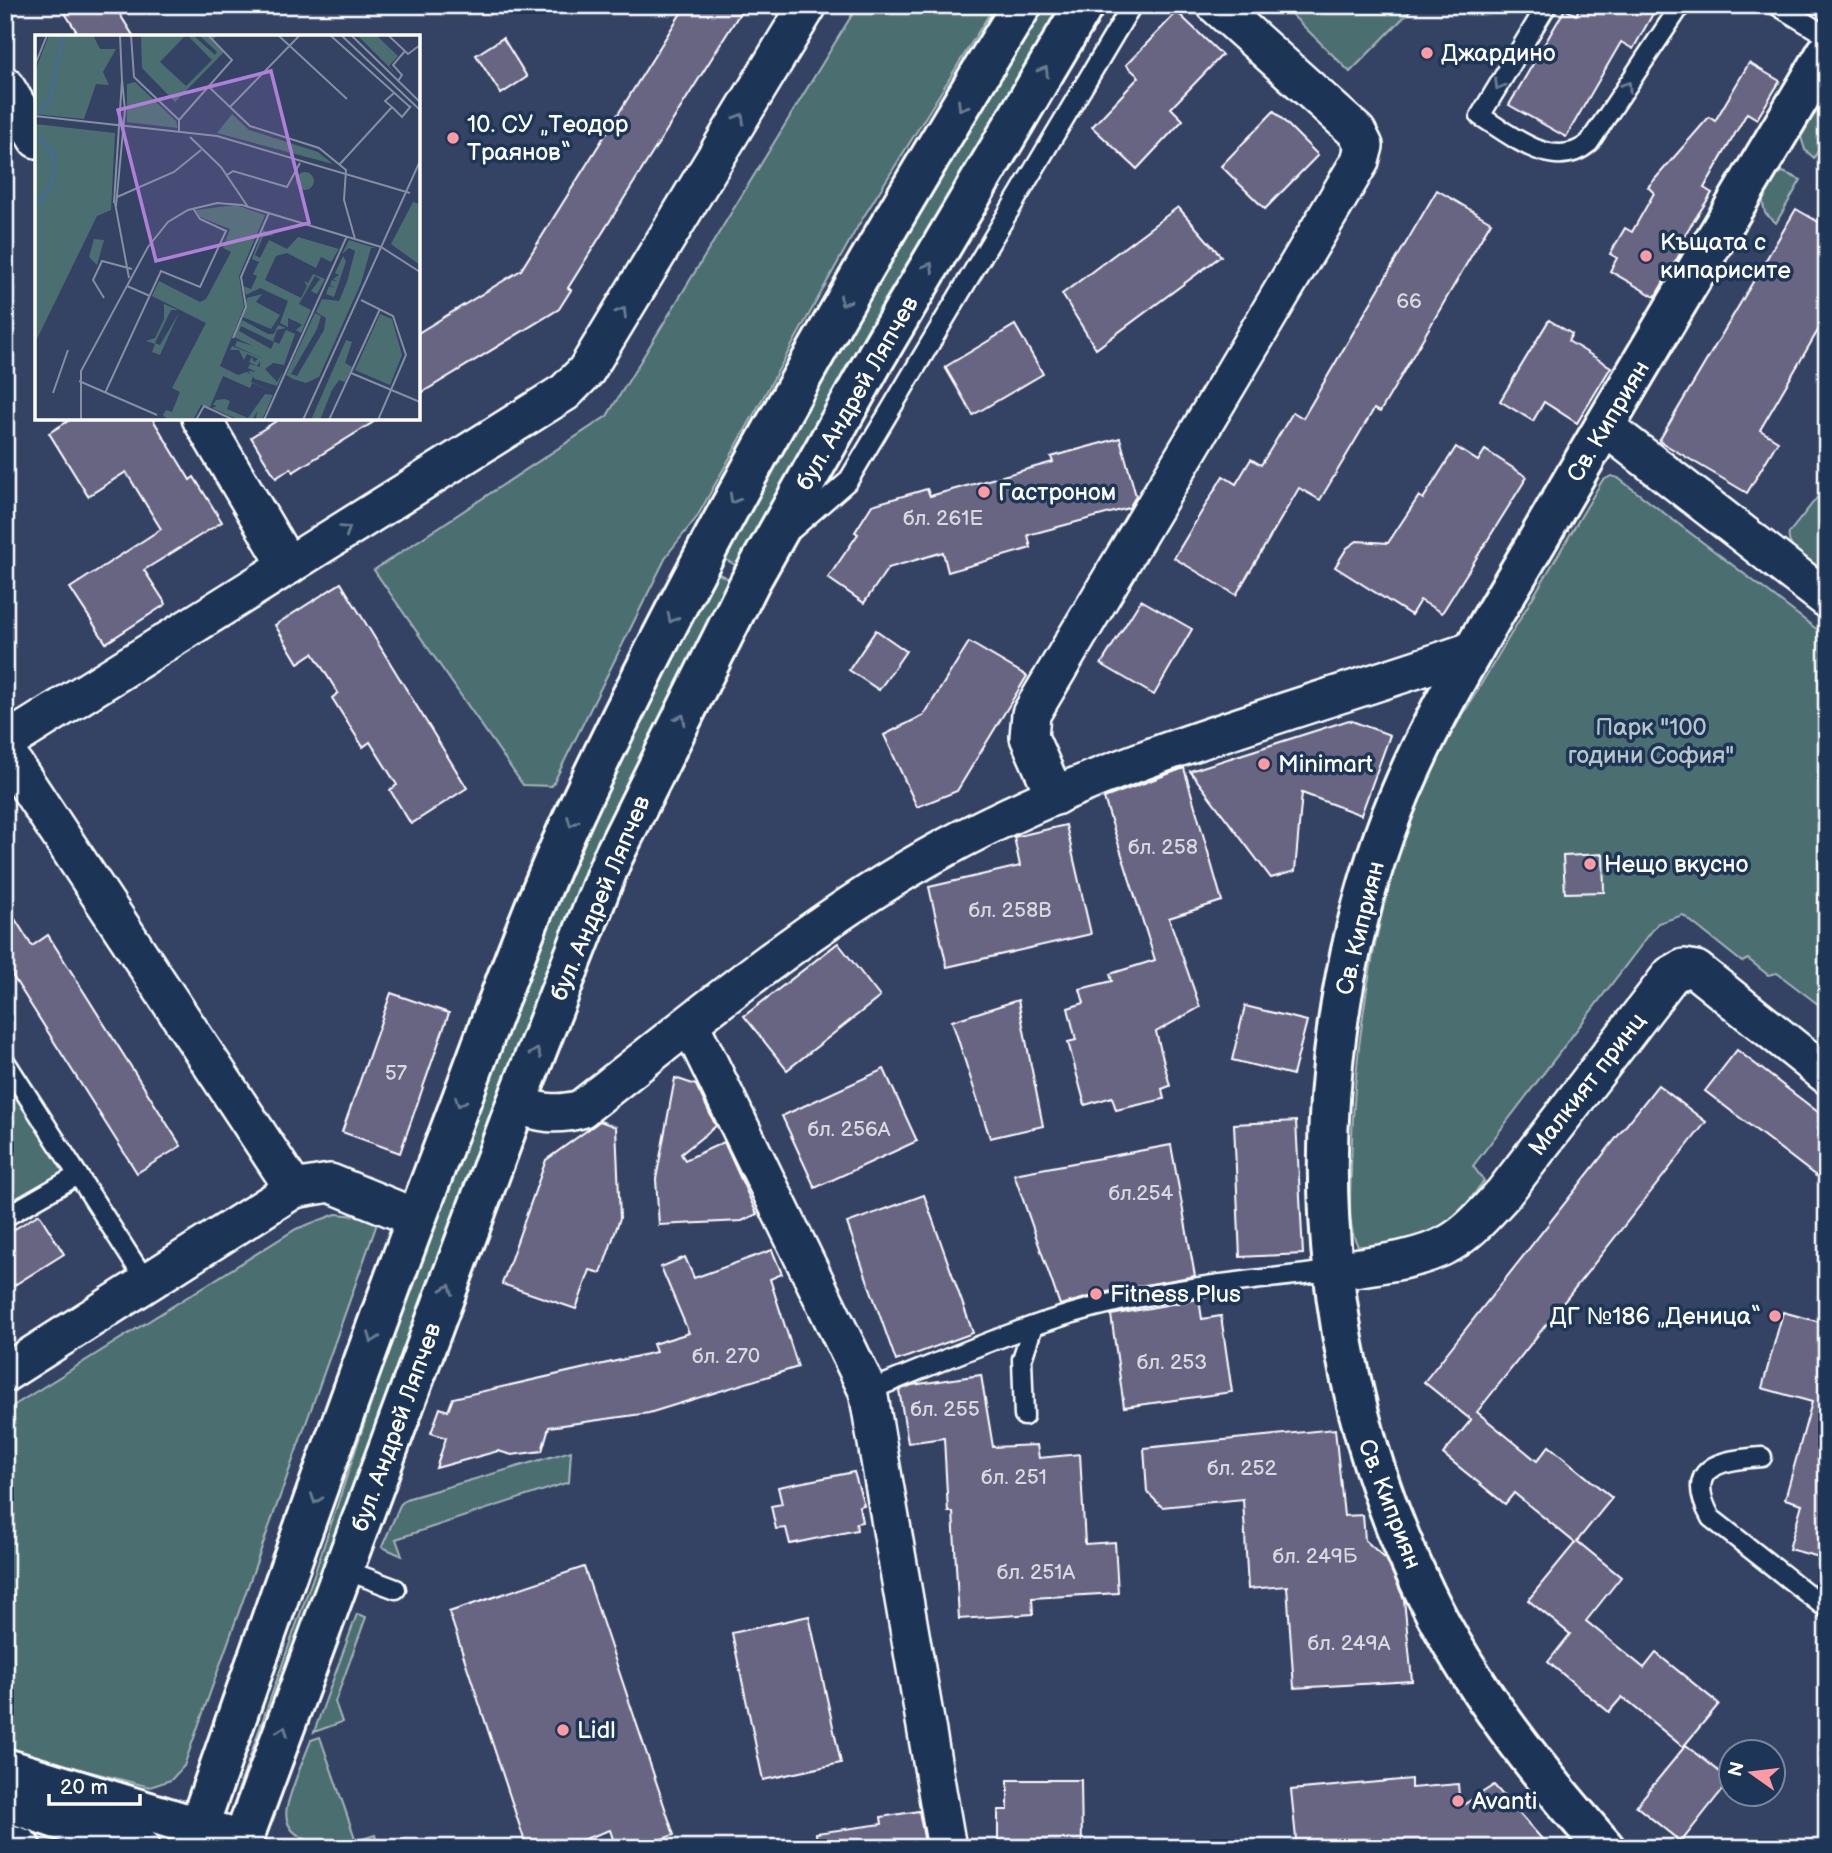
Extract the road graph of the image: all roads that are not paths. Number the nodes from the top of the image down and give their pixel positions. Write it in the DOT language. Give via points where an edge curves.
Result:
graph roads {
  1 [pos="808,5"];
  2 [pos="1022,5"];
  3 [pos="1084,5"];
  4 [pos="1132,5"];
  5 [pos="1216,5"];
  6 [pos="1547,5"];
  7 [pos="1681,5"];
  8 [pos="1776,5"];
  9 [pos="1827,36"];
  10 [pos="1827,52"];
  11 [pos="5,86"];
  12 [pos="35,136"];
  13 [pos="202,420"];
  14 [pos="1604,426"];
  15 [pos="766,552"];
  16 [pos="288,566"];
  17 [pos="1827,598"];
  18 [pos="1474,650"];
  19 [pos="5,743"];
  20 [pos="5,751"];
  21 [pos="1055,796"];
  22 [pos="690,1024"];
  23 [pos="5,1061"];
  24 [pos="1827,1075"];
  25 [pos="516,1104"];
  26 [pos="78,1175"];
  27 [pos="294,1189"];
  28 [pos="5,1217"];
  29 [pos="416,1218"];
  30 [pos="1332,1270"];
  31 [pos="147,1283"];
  32 [pos="1033,1326"];
  33 [pos="5,1373"];
  34 [pos="868,1391"];
  35 [pos="1024,1416"];
  36 [pos="1762,1457"];
  37 [pos="343,1569"];
  38 [pos="396,1589"];
  39 [pos="1827,1609"];
  40 [pos="5,1768"];
  41 [pos="20,1806"];
  42 [pos="195,1837"];
  43 [pos="5,1843"];
  44 [pos="248,1846"];
  45 [pos="21,1848"];
  46 [pos="140,1848"];
  47 [pos="947,1848"];
  48 [pos="1605,1848"];
  16 -- 1 [label="street, one-way" via="536,411 586,371"];
  2 -- 29 [label="main road, бул. Андрей Ляпчев, one-way" via="820,341 702,557 580,801"];
  15 -- 3 [label="main road, бул. Андрей Ляпчев, one-way"];
  4 -- 15 [label="lane" via="848,481"];
  5 -- 21 [label="street" via="1357,132 1364,146 1360,161 1031,714 1029,737"];
  6 -- 7 [label="lane, one-way" via="1480,116 1530,146 1569,155 1589,143"];
  8 -- 9 [label="lane"];
  10 -- 14 [label="main road, Св. Киприян"];
  11 -- 12 [label="street"];
  13 -- 16 [label="street"];
  14 -- 17 [label="street"];
  14 -- 18 [label="main road, Св. Киприян"];
  25 -- 15 [label="main road, бул. Андрей Ляпчев, one-way" via="612,859"];
  16 -- 19 [label="street"];
  18 -- 21 [label="street" via="1172,750"];
  18 -- 30 [label="main road, Св. Киприян" via="1409,773 1383,836 1363,904 1344,987 1330,1105 1327,1203"];
  20 -- 27 [label="street"];
  21 -- 22 [label="street" via="946,847 862,897"];
  22 -- 25 [label="street" via="581,1109 551,1114"];
  22 -- 34 [label="street"];
  23 -- 26 [label="lane"];
  24 -- 30 [label="street, Малкият принц" via="1696,970 1684,968 1671,975 1478,1222 1426,1253"];
  37 -- 25 [label="main road, бул. Андрей Ляпчев, one-way"];
  26 -- 28 [label="lane"];
  26 -- 31 [label="lane"];
  27 -- 29 [label="street" via="330,1183"];
  27 -- 31 [label="street"];
  29 -- 42 [label="main road, бул. Андрей Ляпчев, one-way"];
  30 -- 32 [label="lane" via="1119,1301"];
  30 -- 48 [label="main road, Св. Киприян" via="1363,1432 1386,1505 1426,1596 1478,1687"];
  31 -- 33 [label="street"];
  32 -- 34 [label="lane"];
  32 -- 35 [label="lane" via="1022,1359"];
  34 -- 47 [label="street"];
  36 -- 39 [label="lane" via="1730,1459 1710,1468 1700,1484 1700,1498 1711,1518"];
  37 -- 38 [label="lane"];
  44 -- 37 [label="main road, бул. Андрей Ляпчев, one-way"];
  40 -- 42 [label="main road"];
  41 -- 46 [label="main road"];
  42 -- 44 [label="main road"];
  43 -- 45 [label="main road"];
}
